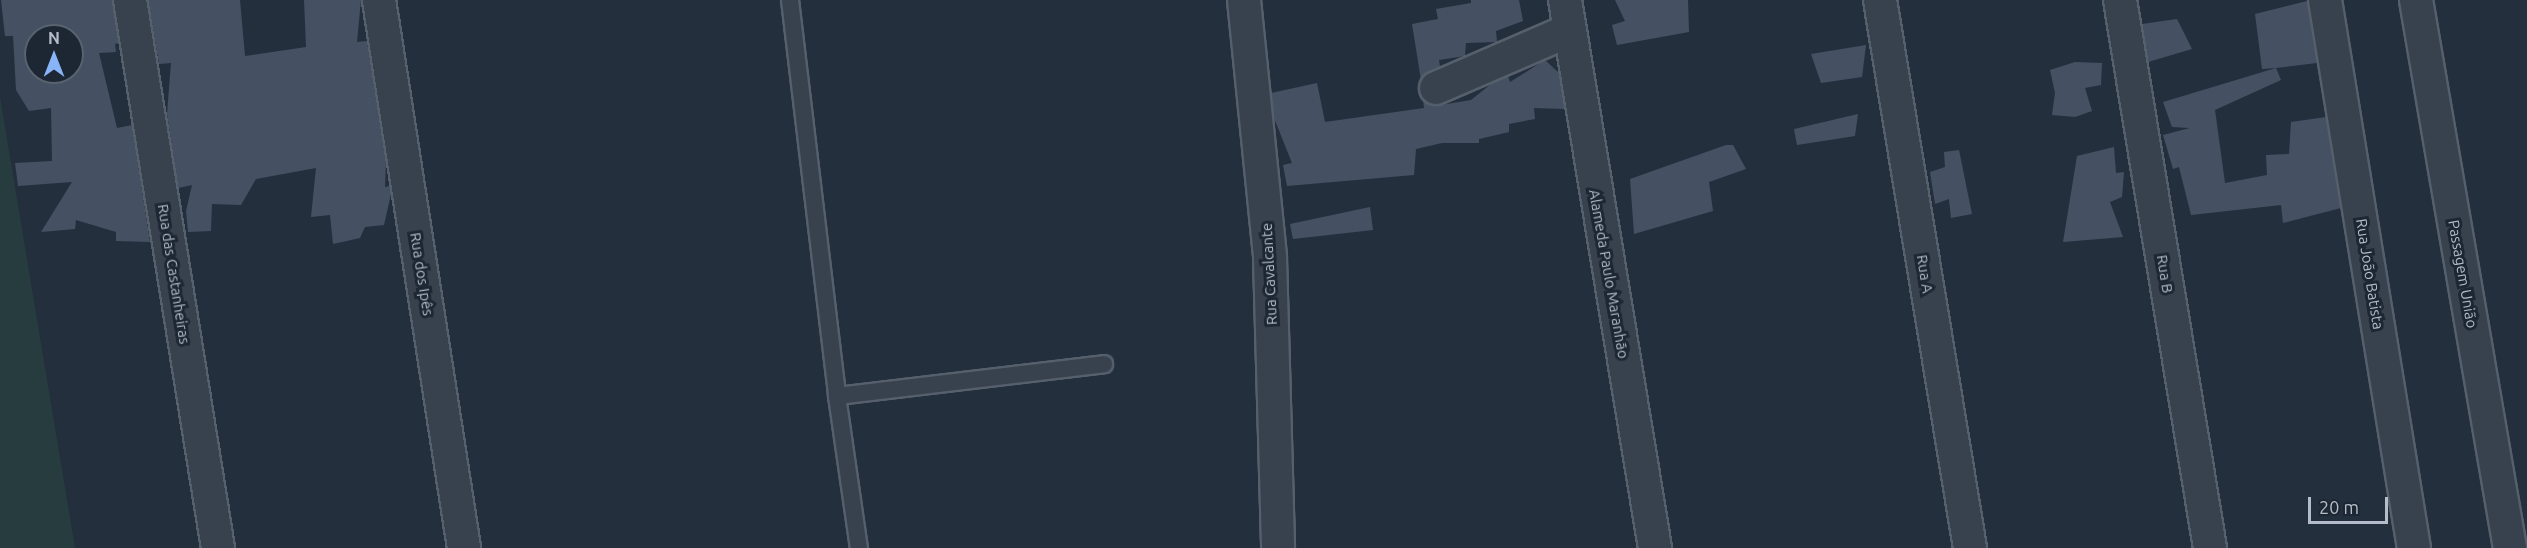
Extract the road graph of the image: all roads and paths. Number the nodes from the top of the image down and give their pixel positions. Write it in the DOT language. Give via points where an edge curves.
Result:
graph roads {
  1 [pos="130,0"];
  2 [pos="379,0"];
  3 [pos="790,0"];
  4 [pos="1244,0"];
  5 [pos="1565,0"];
  6 [pos="1880,0"];
  7 [pos="2120,0"];
  8 [pos="2325,0"];
  9 [pos="2416,0"];
  10 [pos="1568,31"];
  11 [pos="1436,88"];
  12 [pos="1104,364"];
  13 [pos="837,396"];
  14 [pos="218,548"];
  15 [pos="464,548"];
  16 [pos="859,548"];
  17 [pos="1278,548"];
  18 [pos="1655,548"];
  19 [pos="1970,548"];
  20 [pos="2210,548"];
  21 [pos="2414,548"];
  22 [pos="2510,548"];
  1 -- 14 [label="street, Rua das Castanheiras"];
  2 -- 15 [label="street, Rua dos Ipês"];
  3 -- 13 [label="lane"];
  4 -- 17 [label="street, Rua Cavalcante" via="1270,258"];
  5 -- 10 [label="street, Alameda Paulo Maranhão"];
  6 -- 19 [label="street, Rua A"];
  7 -- 20 [label="street, Rua B"];
  8 -- 21 [label="street, Rua João Batista"];
  9 -- 22 [label="street, Passagem União"];
  10 -- 11 [label="street"];
  10 -- 18 [label="street, Alameda Paulo Maranhão"];
  12 -- 13 [label="lane"];
  13 -- 16 [label="lane"];
}
